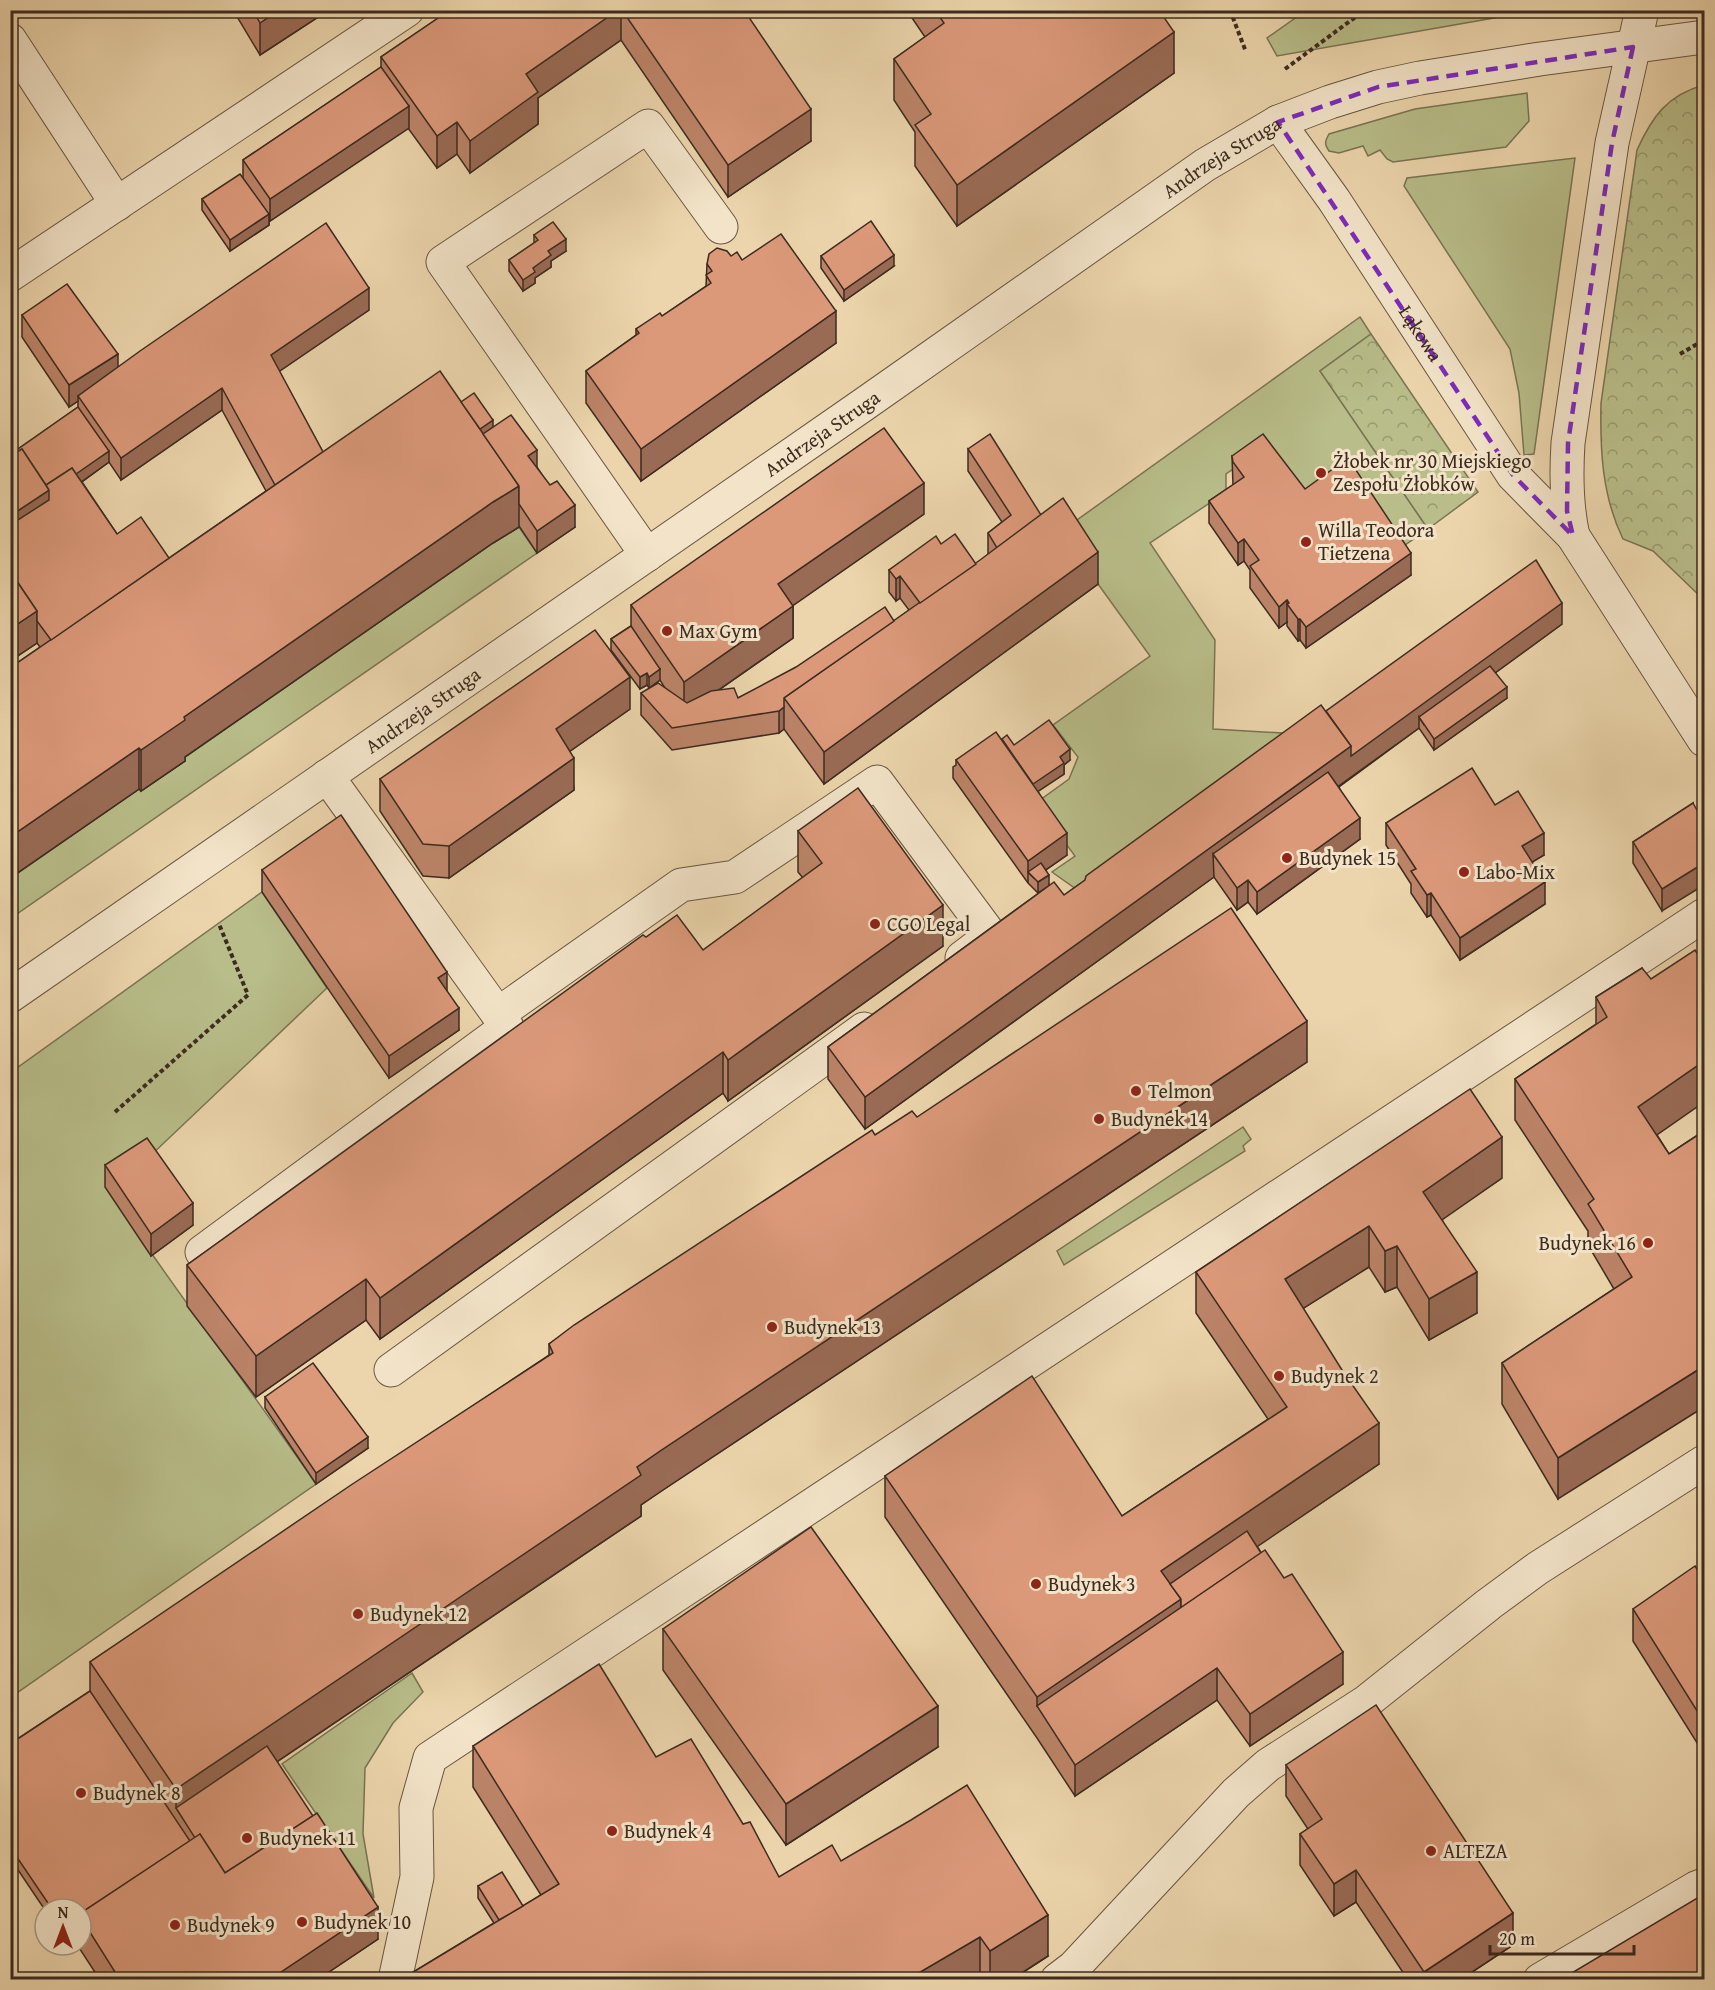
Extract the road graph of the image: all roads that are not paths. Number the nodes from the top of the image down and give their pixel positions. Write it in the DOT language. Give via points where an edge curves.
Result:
graph roads {
  1 [pos="407,10"];
  2 [pos="1642,10"];
  3 [pos="1704,37"];
  4 [pos="10,40"];
  5 [pos="1633,47"];
  6 [pos="1278,122"];
  7 [pos="117,204"];
  8 [pos="721,227"];
  9 [pos="10,275"];
  10 [pos="1573,536"];
  11 [pos="647,555"];
  12 [pos="1704,740"];
  13 [pos="327,776"];
  14 [pos="1704,915"];
  15 [pos="933,979"];
  16 [pos="10,996"];
  17 [pos="498,1014"];
  18 [pos="885,1014"];
  19 [pos="202,1252"];
  20 [pos="391,1371"];
  21 [pos="1704,1462"];
  22 [pos="1704,1886"];
  23 [pos="395,1980"];
  24 [pos="1057,1980"];
  25 [pos="1540,1980"];
  1 -- 7 [label="street"];
  2 -- 5 [label="street, Łąkowa"];
  3 -- 5 [label="street, Andrzeja Struga"];
  4 -- 7 [label="street"];
  5 -- 6 [label="street, Andrzeja Struga" via="1378,87"];
  5 -- 10 [label="street, Łąkowa" via="1612,143 1568,443 1567,511"];
  6 -- 10 [label="street, Łąkowa" via="1334,200 1513,475"];
  6 -- 11 [label="street, Andrzeja Struga" via="1204,165"];
  7 -- 9 [label="street"];
  8 -- 11 [label="street" via="648,126 443,262"];
  10 -- 12 [label="street, Łąkowa"];
  11 -- 13 [label="street, Andrzeja Struga"];
  13 -- 16 [label="street, Andrzeja Struga"];
  13 -- 17 [label="street"];
  14 -- 23 [label="street" via="430,1758 416,1808 417,1877"];
  15 -- 17 [label="street" via="992,936 877,782 735,877 681,885"];
  17 -- 19 [label="street" via="507,1027"];
  18 -- 20 [label="street"];
  21 -- 24 [label="street" via="1538,1568 1366,1702 1268,1765 1236,1793 1074,1967"];
  22 -- 25 [label="street"];
}
